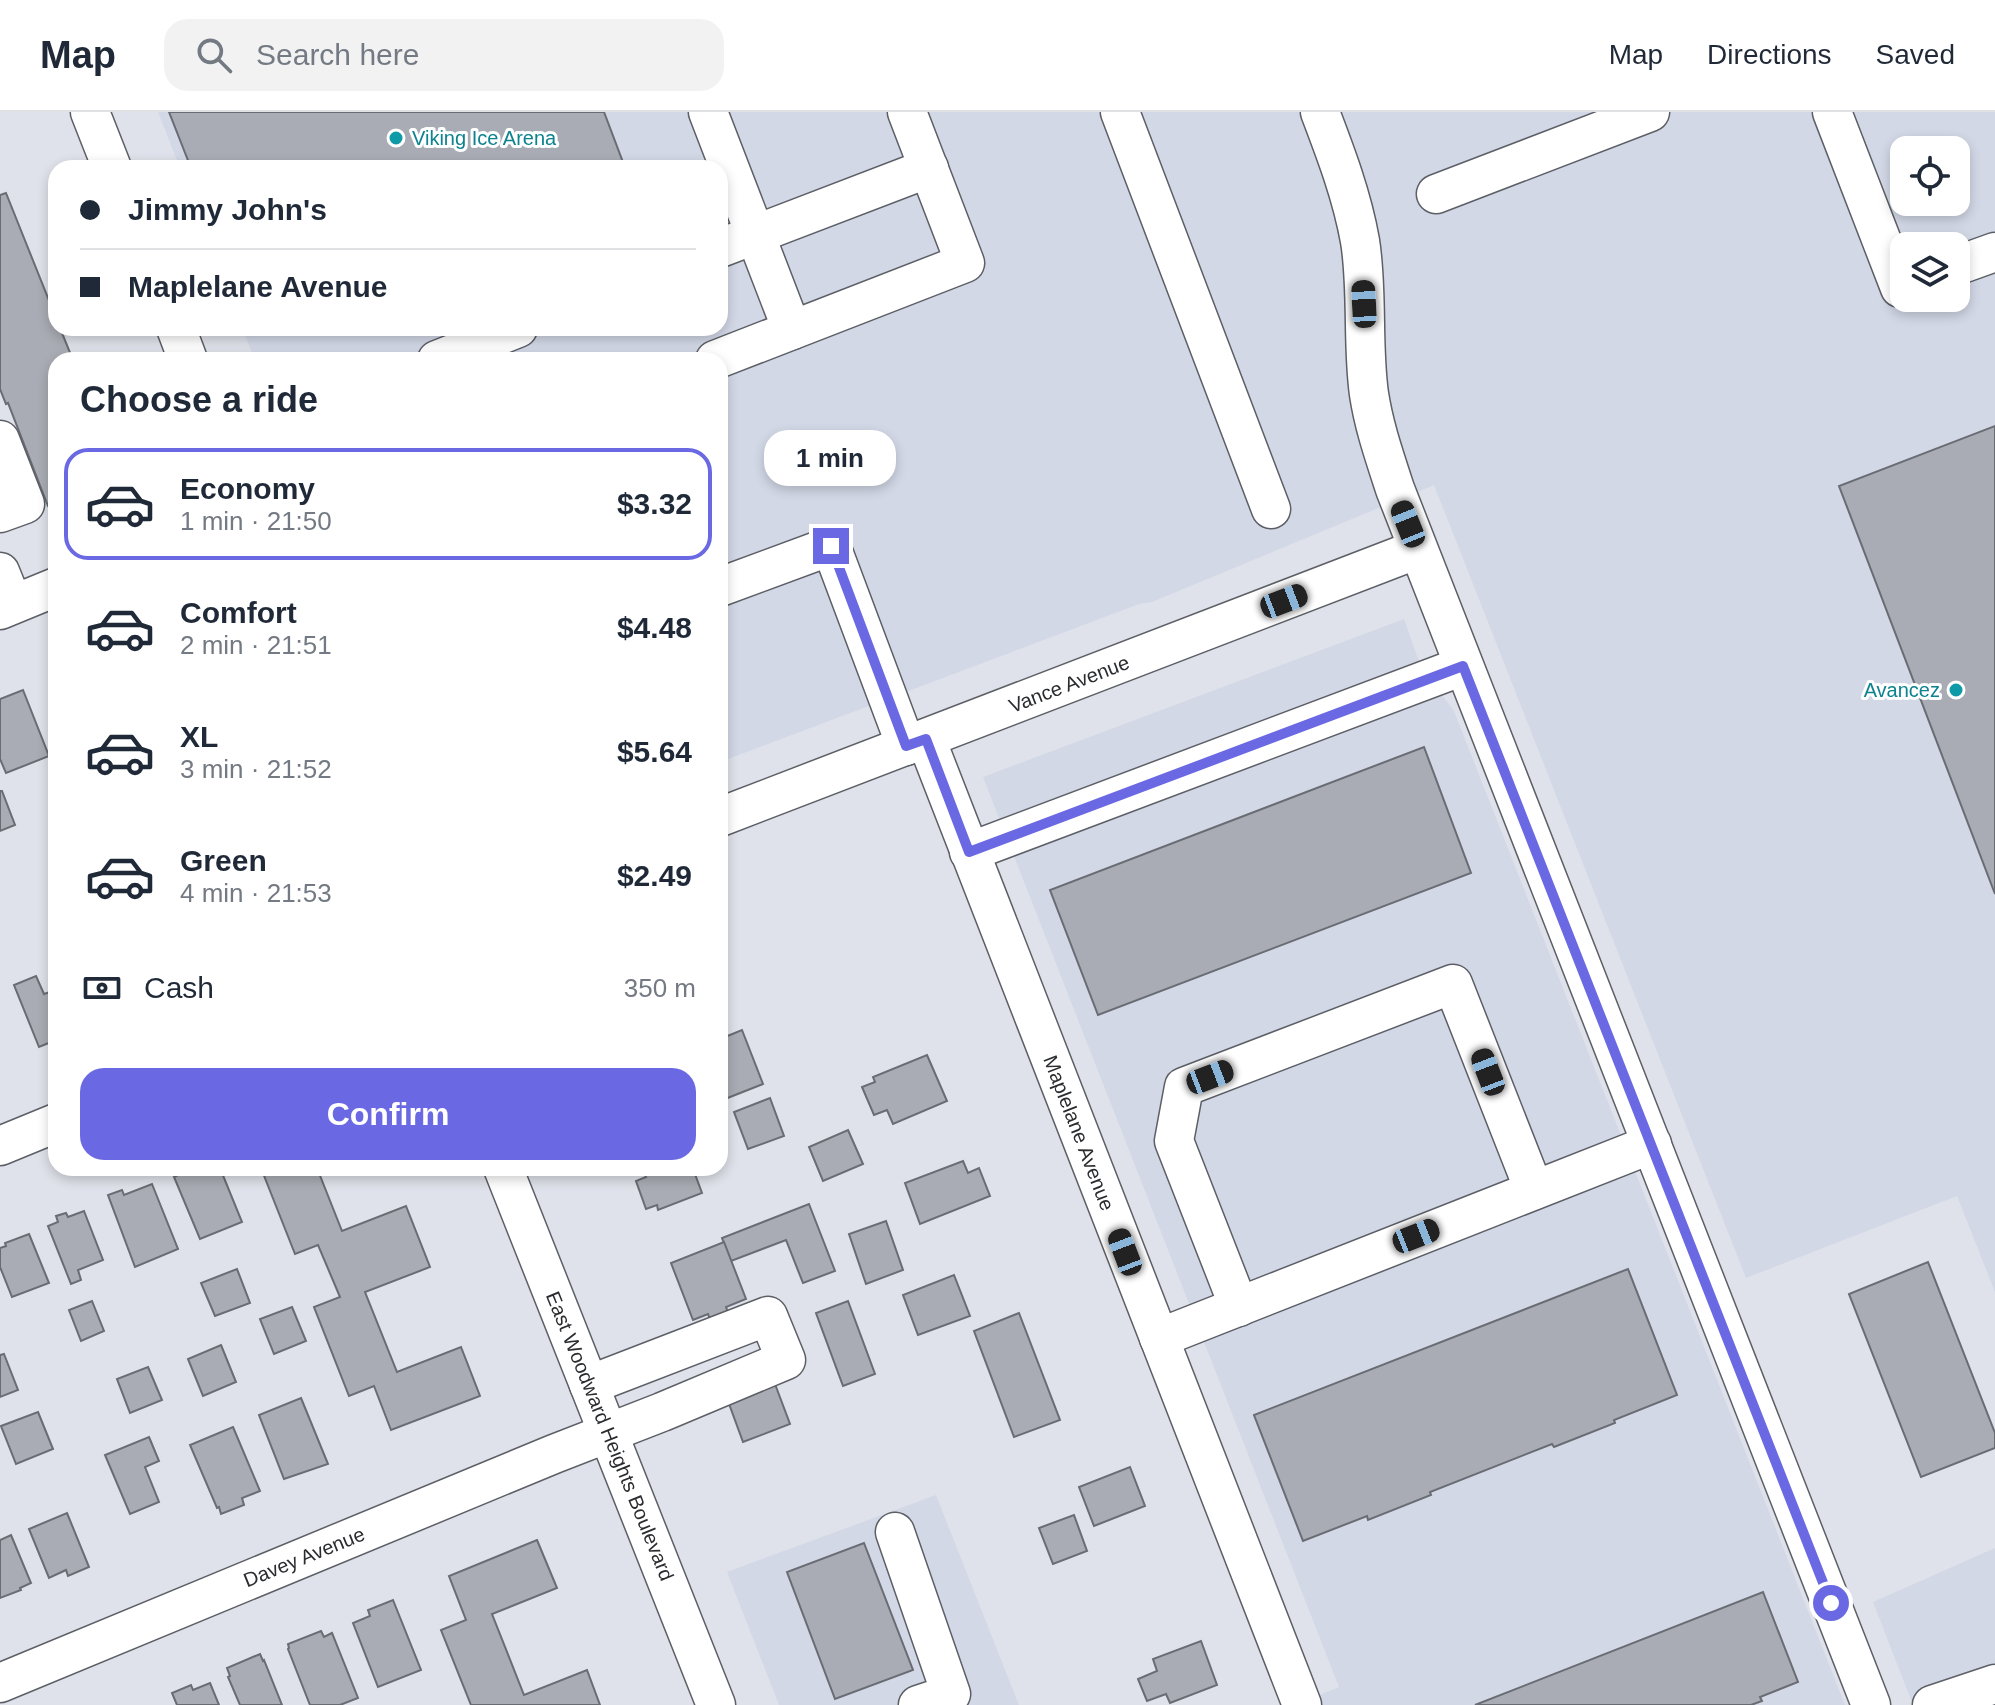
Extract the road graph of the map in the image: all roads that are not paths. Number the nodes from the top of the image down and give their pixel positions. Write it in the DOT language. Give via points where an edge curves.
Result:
graph roads {
  1 [pos="90,112"];
  2 [pos="708,112"];
  3 [pos="907,112"];
  4 [pos="1120,112"];
  5 [pos="1320,112"];
  6 [pos="1650,112"];
  7 [pos="1832,112"];
  8 [pos="109,160"];
  9 [pos="726,160"];
  10 [pos="728,164"];
  11 [pos="929,168"];
  12 [pos="1436,194"];
  13 [pos="755,235"];
  14 [pos="728,245"];
  15 [pos="1995,252"];
  16 [pos="1970,261"];
  17 [pos="1890,262"];
  18 [pos="792,330"];
  19 [pos="498,336"];
  20 [pos="457,352"];
  21 [pos="728,355"];
  22 [pos="0,440"];
  23 [pos="1271,509"];
  24 [pos="0,513"];
  25 [pos="1418,549"];
  26 [pos="728,584"];
  27 [pos="48,588"];
  28 [pos="4,595"];
  29 [pos="1463,666"];
  30 [pos="916,742"];
  31 [pos="728,814"];
  32 [pos="969,852"];
  33 [pos="48,1126"];
  34 [pos="1652,1144"];
  35 [pos="0,1146"];
  36 [pos="506,1176"];
  37 [pos="1534,1190"];
  38 [pos="1239,1307"];
  39 [pos="1159,1338"];
  40 [pos="589,1385"];
  41 [pos="608,1433"];
  42 [pos="895,1532"];
  43 [pos="0,1683"];
  44 [pos="1995,1684"];
  45 [pos="716,1705"];
  46 [pos="918,1705"];
  47 [pos="1302,1705"];
  48 [pos="1871,1705"];
  49 [pos="1932,1705"];
  1 -- 8 [label="street"];
  2 -- 9 [label="street"];
  3 -- 11 [label="street"];
  4 -- 23 [label="street"];
  5 -- 25 [label="street" via="1349,191 1361,245 1374,423"];
  6 -- 12 [label="street"];
  7 -- 17 [label="street"];
  10 -- 13 [label="street"];
  11 -- 13 [label="street"];
  11 -- 18 [label="street" via="965,263"];
  13 -- 14 [label="street"];
  13 -- 18 [label="street"];
  15 -- 16 [label="street"];
  18 -- 21 [label="street"];
  19 -- 20 [label="street"];
  22 -- 24 [label="street" via="25,504"];
  25 -- 29 [label="street"];
  25 -- 30 [label="street, Vance Avenue"];
  26 -- 30 [label="street, Maplelane Avenue" via="831,546"];
  27 -- 28 [label="street"];
  29 -- 32 [label="street"];
  29 -- 34 [label="street"];
  30 -- 31 [label="street, Vance Avenue"];
  30 -- 32 [label="street, Maplelane Avenue"];
  32 -- 39 [label="street, Maplelane Avenue"];
  33 -- 35 [label="street"];
  34 -- 37 [label="street"];
  34 -- 48 [label="street"];
  36 -- 40 [label="street, East Woodward Heights Boulevard"];
  37 -- 38 [label="street"];
  37 -- 38 [label="street" via="1453,984 1184,1087 1174,1141"];
  38 -- 39 [label="street"];
  39 -- 47 [label="street, Maplelane Avenue"];
  40 -- 41 [label="street, East Woodward Heights Boulevard"];
  40 -- 41 [label="street, Davey Avenue" via="768,1316 786,1360"];
  41 -- 43 [label="street, Davey Avenue"];
  41 -- 45 [label="street, East Woodward Heights Boulevard"];
  42 -- 46 [label="street" via="951,1694"];
  44 -- 49 [label="street"];
}
